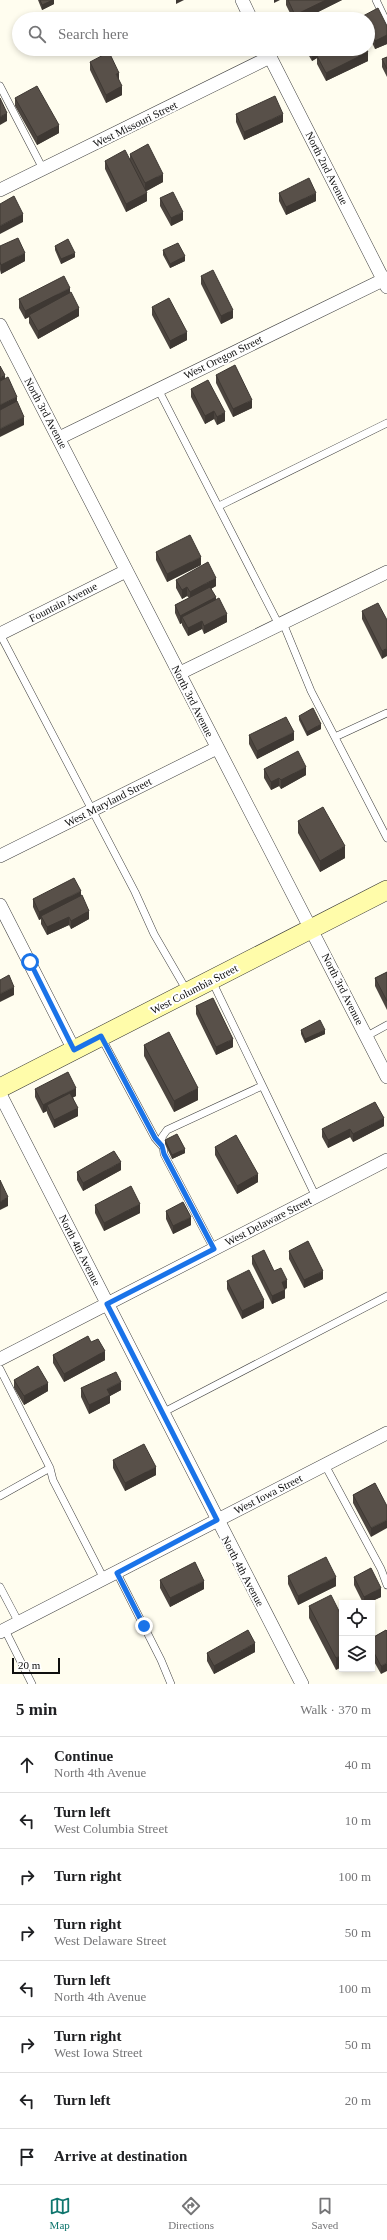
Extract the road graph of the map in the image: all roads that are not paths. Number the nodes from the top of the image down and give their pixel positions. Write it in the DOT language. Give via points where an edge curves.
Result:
graph roads {
  1 [pos="242,0"];
  2 [pos="376,0"];
  3 [pos="248,12"];
  4 [pos="387,23"];
  5 [pos="262,56"];
  6 [pos="270,56"];
  7 [pos="0,86"];
  8 [pos="43,169"];
  9 [pos="0,190"];
  10 [pos="386,281"];
  11 [pos="0,325"];
  12 [pos="158,389"];
  13 [pos="387,422"];
  14 [pos="59,438"];
  15 [pos="219,506"];
  16 [pos="126,571"];
  17 [pos="387,572"];
  18 [pos="281,624"];
  19 [pos="0,634"];
  20 [pos="180,673"];
  21 [pos="387,713"];
  22 [pos="335,737"];
  23 [pos="217,748"];
  24 [pos="91,811"];
  25 [pos="387,838"];
  26 [pos="0,856"];
  27 [pos="387,890"];
  28 [pos="0,905"];
  29 [pos="312,928"];
  30 [pos="211,980"];
  31 [pos="188,992"];
  32 [pos="387,1025"];
  33 [pos="101,1036"];
  34 [pos="367,1036"];
  35 [pos="74,1050"];
  36 [pos="387,1077"];
  37 [pos="262,1086"];
  38 [pos="0,1088"];
  39 [pos="0,1094"];
  40 [pos="162,1146"];
  41 [pos="387,1160"];
  42 [pos="316,1197"];
  43 [pos="214,1249"];
  44 [pos="387,1296"];
  45 [pos="107,1304"];
  46 [pos="1,1359"];
  47 [pos="162,1413"];
  48 [pos="387,1433"];
  49 [pos="325,1465"];
  50 [pos="50,1468"];
  51 [pos="0,1496"];
  52 [pos="217,1520"];
  53 [pos="384,1568"];
  54 [pos="117,1573"];
  55 [pos="104,1579"];
  56 [pos="387,1585"];
  57 [pos="0,1587"];
  58 [pos="19,1623"];
  59 [pos="2,1631"];
  60 [pos="169,1683"];
  61 [pos="32,1684"];
  62 [pos="302,1684"];
  1 -- 3 [label="street"];
  2 -- 4 [label="lane"];
  5 -- 8 [label="street, West Missouri Street"];
  6 -- 10 [label="street, North 2nd Avenue"];
  7 -- 8 [label="lane"];
  8 -- 9 [label="street, West Missouri Street"];
  10 -- 12 [label="street, West Oregon Street"];
  11 -- 14 [label="street, North 3rd Avenue"];
  12 -- 14 [label="street, West Oregon Street"];
  12 -- 15 [label="lane"];
  13 -- 15 [label="lane"];
  14 -- 16 [label="street, North 3rd Avenue"];
  15 -- 18 [label="lane"];
  16 -- 19 [label="street, Fountain Avenue"];
  16 -- 20 [label="street, North 3rd Avenue"];
  17 -- 18 [label="street"];
  18 -- 20 [label="street"];
  18 -- 22 [label="lane"];
  19 -- 24 [label="lane"];
  20 -- 23 [label="street, North 3rd Avenue"];
  21 -- 22 [label="lane"];
  22 -- 25 [label="lane"];
  23 -- 24 [label="street, West Maryland Street"];
  23 -- 29 [label="street, North 3rd Avenue"];
  24 -- 26 [label="street, West Maryland Street"];
  24 -- 31 [label="lane" via="135,892 154,934"];
  27 -- 29 [label="main road, West Columbia Street"];
  28 -- 35 [label="street"];
  29 -- 30 [label="main road, West Columbia Street"];
  29 -- 34 [label="street, North 3rd Avenue"];
  30 -- 31 [label="main road, West Columbia Street"];
  30 -- 37 [label="lane"];
  31 -- 33 [label="main road, West Columbia Street"];
  32 -- 34 [label="lane"];
  33 -- 35 [label="main road, West Columbia Street"];
  33 -- 40 [label="lane" via="155,1138"];
  34 -- 36 [label="street, North 3rd Avenue"];
  35 -- 38 [label="main road, West Columbia Street"];
  37 -- 40 [label="lane" via="167,1130 162,1137"];
  37 -- 42 [label="lane"];
  39 -- 45 [label="street, North 4th Avenue"];
  40 -- 43 [label="lane"];
  41 -- 42 [label="street, West Delaware Street"];
  42 -- 43 [label="street, West Delaware Street"];
  43 -- 45 [label="street, West Delaware Street"];
  44 -- 47 [label="lane"];
  45 -- 46 [label="street, West Delaware Street"];
  45 -- 47 [label="street, North 4th Avenue"];
  46 -- 50 [label="lane"];
  47 -- 52 [label="street, North 4th Avenue"];
  48 -- 49 [label="street, West Iowa Street"];
  49 -- 52 [label="street, West Iowa Street"];
  49 -- 53 [label="lane"];
  50 -- 51 [label="lane"];
  50 -- 55 [label="lane" via="53,1480"];
  52 -- 54 [label="street, West Iowa Street"];
  52 -- 62 [label="street, North 4th Avenue"];
  53 -- 56 [label="lane"];
  54 -- 55 [label="street, West Iowa Street"];
  54 -- 60 [label="lane" via="161,1660"];
  55 -- 58 [label="street, West Iowa Street"];
  57 -- 58 [label="lane"];
  58 -- 59 [label="street, West Iowa Street"];
  59 -- 61 [label="lane"];
}
